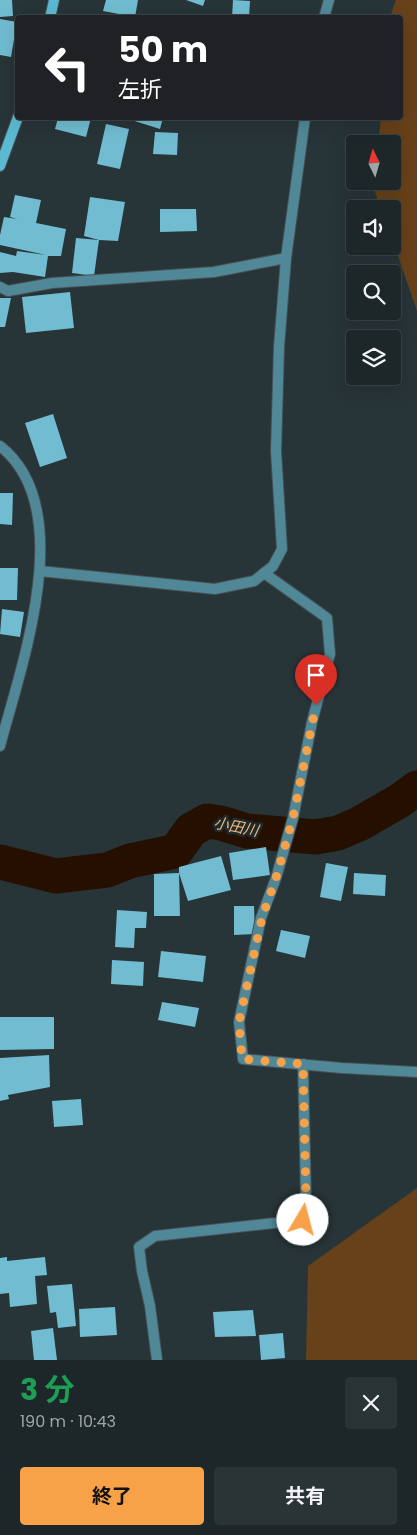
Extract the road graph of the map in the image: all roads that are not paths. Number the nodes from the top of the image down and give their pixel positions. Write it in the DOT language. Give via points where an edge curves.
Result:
graph roads {
  1 [pos="54,0"];
  2 [pos="329,0"];
  3 [pos="51,15"];
  4 [pos="325,15"];
  5 [pos="17,120"];
  6 [pos="305,120"];
  7 [pos="0,166"];
  8 [pos="286,258"];
  9 [pos="0,287"];
  10 [pos="0,446"];
  11 [pos="40,571"];
  12 [pos="264,573"];
  13 [pos="0,746"];
  14 [pos="303,1064"];
  15 [pos="417,1072"];
  16 [pos="157,1360"];
  1 -- 3 [label="main road"];
  2 -- 4 [label="street"];
  5 -- 7 [label="main road"];
  6 -- 8 [label="street"];
  8 -- 9 [label="street" via="214,272 52,283 8,290"];
  8 -- 12 [label="street" via="276,451 282,549 273,566"];
  10 -- 11 [label="street" via="12,455 31,487 39,521"];
  11 -- 12 [label="street" via="215,589 254,581"];
  11 -- 13 [label="street" via="33,623"];
  12 -- 14 [label="street" via="327,618 330,654 312,722 293,818 262,918 239,1022 242,1059"];
  14 -- 15 [label="street"];
  14 -- 16 [label="street" via="306,1200 303,1220 155,1236 139,1247"];
}
